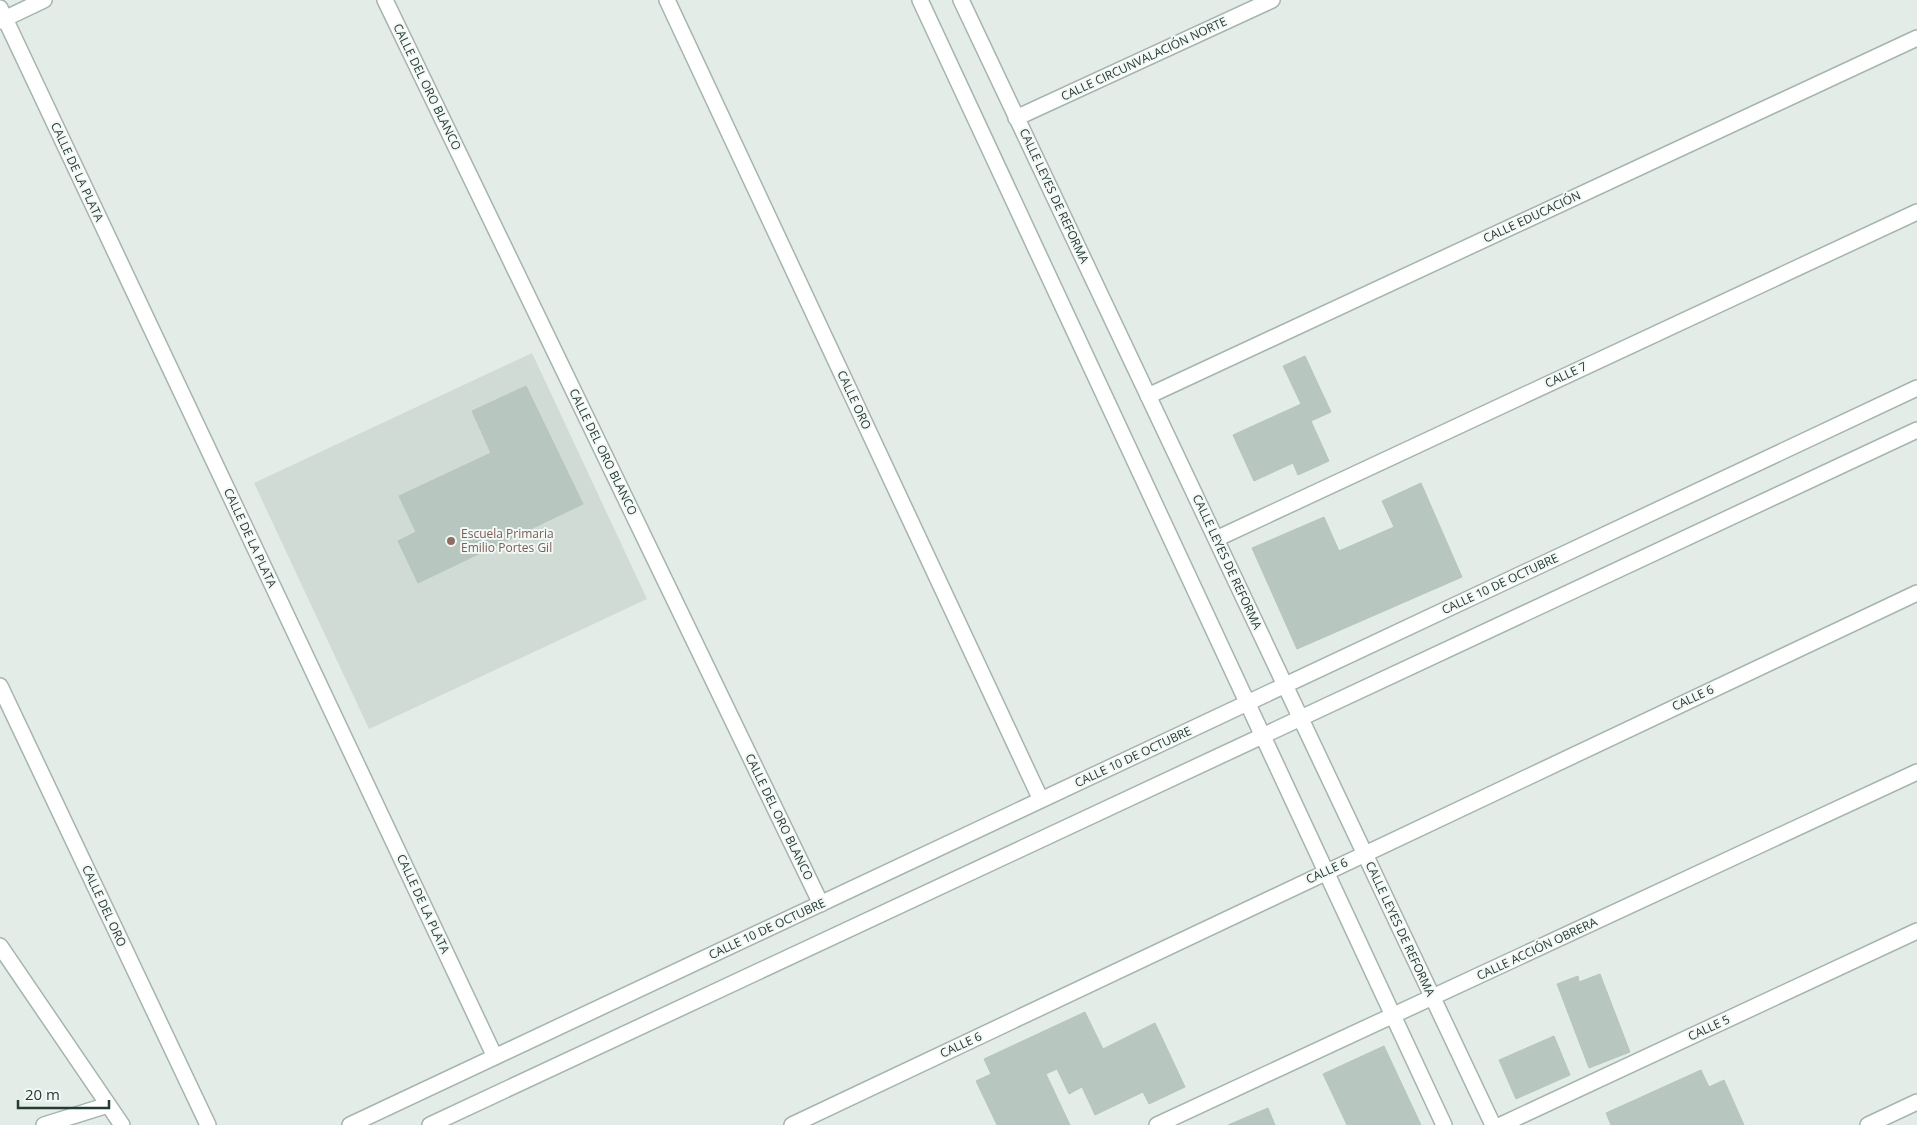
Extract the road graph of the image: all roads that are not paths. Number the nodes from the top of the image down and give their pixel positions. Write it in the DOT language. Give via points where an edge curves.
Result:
graph roads {
  1 [pos="44,0"];
  2 [pos="385,0"];
  3 [pos="667,0"];
  4 [pos="920,0"];
  5 [pos="961,0"];
  6 [pos="1272,0"];
  7 [pos="2,16"];
  8 [pos="1917,38"];
  9 [pos="1016,118"];
  10 [pos="1917,212"];
  11 [pos="1917,388"];
  12 [pos="1148,396"];
  13 [pos="1917,430"];
  14 [pos="1216,539"];
  15 [pos="1917,592"];
  16 [pos="0,686"];
  17 [pos="1285,686"];
  18 [pos="1247,703"];
  19 [pos="1301,718"];
  20 [pos="1263,736"];
  21 [pos="1917,772"];
  22 [pos="1041,800"];
  23 [pos="1365,854"];
  24 [pos="1326,872"];
  25 [pos="821,904"];
  26 [pos="1917,931"];
  27 [pos="0,946"];
  28 [pos="1433,997"];
  29 [pos="1393,1015"];
  30 [pos="495,1057"];
  31 [pos="1917,1102"];
  32 [pos="108,1105"];
  33 [pos="44,1125"];
  34 [pos="122,1125"];
  35 [pos="208,1125"];
  36 [pos="350,1125"];
  37 [pos="430,1125"];
  38 [pos="792,1125"];
  39 [pos="1157,1125"];
  40 [pos="1444,1125"];
  41 [pos="1493,1125"];
  42 [pos="1501,1125"];
  43 [pos="1868,1125"];
  1 -- 7 [label="street"];
  2 -- 25 [label="street, CALLE DEL ORO BLANCO"];
  3 -- 22 [label="street, CALLE ORO"];
  4 -- 18 [label="street"];
  5 -- 9 [label="street, CALLE LEYES DE REFORMA"];
  6 -- 9 [label="street, CALLE CIRCUNVALACIÓN NORTE"];
  7 -- 30 [label="street, CALLE DE LA PLATA"];
  8 -- 12 [label="street, CALLE EDUCACIÓN"];
  9 -- 12 [label="street, CALLE LEYES DE REFORMA"];
  10 -- 14 [label="street, CALLE 7"];
  11 -- 17 [label="street, CALLE 10 DE OCTUBRE"];
  12 -- 14 [label="street, CALLE LEYES DE REFORMA"];
  13 -- 19 [label="street"];
  14 -- 17 [label="street, CALLE LEYES DE REFORMA"];
  15 -- 23 [label="street, CALLE 6"];
  16 -- 35 [label="street, CALLE DEL ORO"];
  17 -- 18 [label="street, CALLE 10 DE OCTUBRE"];
  17 -- 19 [label="street, CALLE LEYES DE REFORMA"];
  18 -- 20 [label="street"];
  18 -- 22 [label="street, CALLE 10 DE OCTUBRE"];
  19 -- 20 [label="street"];
  19 -- 23 [label="street, CALLE LEYES DE REFORMA"];
  20 -- 24 [label="street"];
  20 -- 37 [label="street"];
  21 -- 28 [label="street, CALLE ACCIÓN OBRERA"];
  22 -- 25 [label="street, CALLE 10 DE OCTUBRE"];
  23 -- 24 [label="street, CALLE 6"];
  23 -- 28 [label="street, CALLE LEYES DE REFORMA"];
  24 -- 29 [label="street"];
  24 -- 38 [label="street, CALLE 6"];
  25 -- 30 [label="street, CALLE 10 DE OCTUBRE"];
  26 -- 42 [label="street, CALLE 5"];
  27 -- 32 [label="street"];
  28 -- 29 [label="street, CALLE ACCIÓN OBRERA"];
  28 -- 41 [label="street, CALLE LEYES DE REFORMA"];
  29 -- 39 [label="street, CALLE ACCIÓN OBRERA"];
  29 -- 40 [label="street"];
  30 -- 36 [label="street, CALLE 10 DE OCTUBRE"];
  31 -- 43 [label="street"];
  32 -- 33 [label="street"];
  32 -- 34 [label="street"];
}
